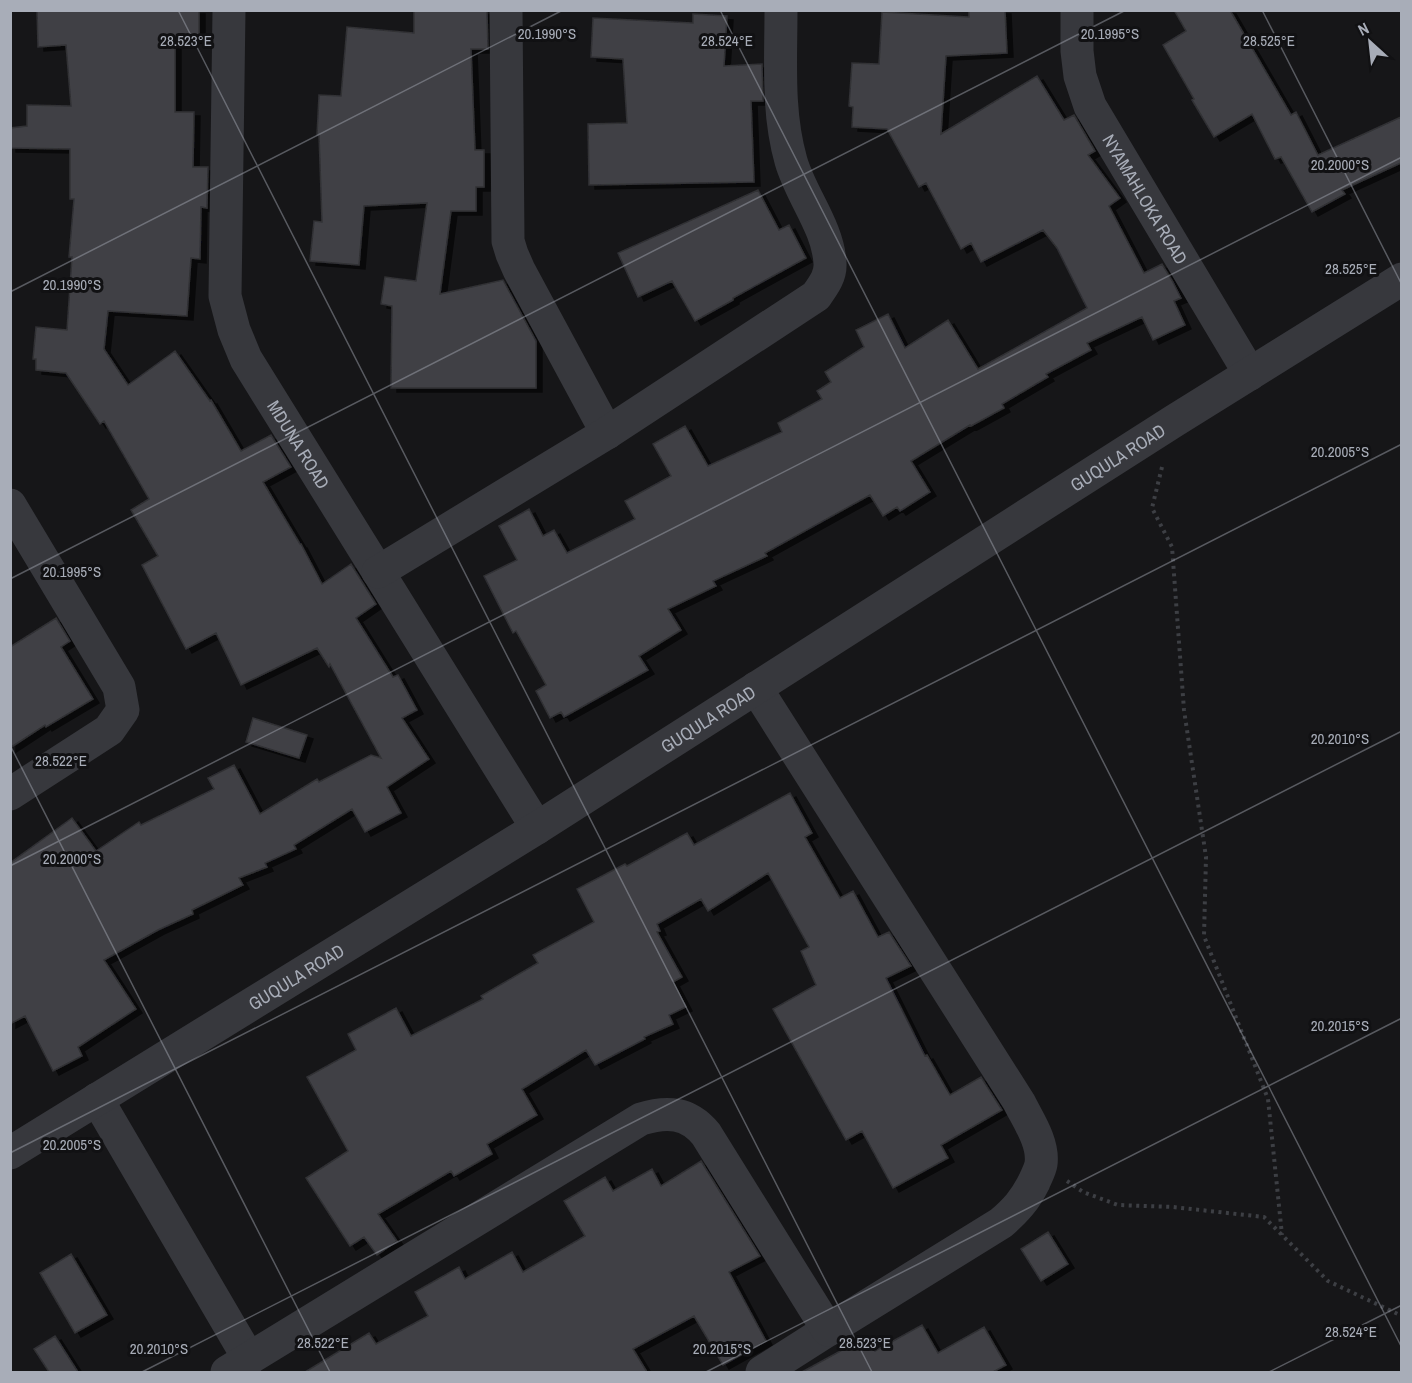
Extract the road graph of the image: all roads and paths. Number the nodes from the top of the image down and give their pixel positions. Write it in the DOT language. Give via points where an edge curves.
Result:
graph roads {
  1 [pos="229,10"];
  2 [pos="507,10"];
  3 [pos="781,10"];
  4 [pos="1077,10"];
  5 [pos="1401,279"];
  6 [pos="1250,374"];
  7 [pos="1174,421"];
  8 [pos="607,433"];
  9 [pos="10,505"];
  10 [pos="378,572"];
  11 [pos="756,688"];
  12 [pos="10,795"];
  13 [pos="537,828"];
  14 [pos="97,1099"];
  15 [pos="10,1153"];
  16 [pos="1041,1165"];
  17 [pos="1282,1235"];
  18 [pos="1401,1316"];
  19 [pos="828,1330"];
  20 [pos="238,1366"];
  21 [pos="762,1372"];
  1 -- 10 [label="street, MDUNA ROAD" via="225,296 234,330 246,359"];
  2 -- 8 [label="street" via="508,241 519,270"];
  3 -- 8 [label="street" via="780,97 784,129 791,163 829,250 826,282 816,296"];
  4 -- 6 [label="street, NYAMAHLOKA ROAD" via="1080,76 1090,106"];
  5 -- 6 [label="street, GUQULA ROAD"];
  6 -- 7 [label="street, GUQULA ROAD"];
  7 -- 11 [label="street, GUQULA ROAD"];
  7 -- 17 [label="path" via="1152,508 1172,547 1184,710 1206,856 1204,936 1269,1099"];
  8 -- 10 [label="street"];
  9 -- 12 [label="street" via="119,687 123,710 109,730"];
  10 -- 13 [label="street, MDUNA ROAD"];
  11 -- 13 [label="street, GUQULA ROAD"];
  11 -- 16 [label="street" via="1018,1102 1035,1134"];
  13 -- 14 [label="street, GUQULA ROAD"];
  14 -- 15 [label="street, GUQULA ROAD"];
  14 -- 20 [label="street"];
  16 -- 17 [label="path" via="1083,1192 1118,1205 1264,1216"];
  16 -- 19 [label="street" via="1024,1200 1008,1217"];
  17 -- 18 [label="path" via="1328,1281"];
  19 -- 20 [label="street" via="699,1125 670,1114 658,1114 641,1119"];
  19 -- 21 [label="street"];
}
